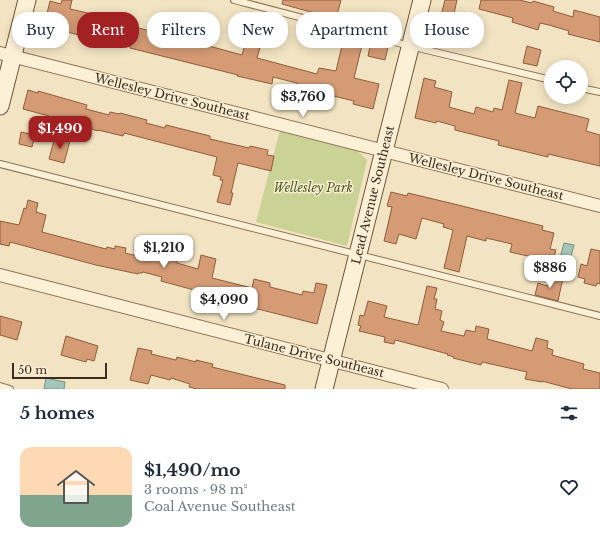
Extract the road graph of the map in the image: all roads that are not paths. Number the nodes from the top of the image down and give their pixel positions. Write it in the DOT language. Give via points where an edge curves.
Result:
graph roads {
  1 [pos="27,0"];
  2 [pos="234,0"];
  3 [pos="422,0"];
  4 [pos="419,12"];
  5 [pos="410,46"];
  6 [pos="418,48"];
  7 [pos="6,55"];
  8 [pos="544,78"];
  9 [pos="588,89"];
  10 [pos="600,92"];
  11 [pos="0,106"];
  12 [pos="384,150"];
  13 [pos="0,164"];
  14 [pos="600,206"];
  15 [pos="358,254"];
  16 [pos="0,276"];
  17 [pos="600,316"];
  18 [pos="331,361"];
  19 [pos="0,386"];
  20 [pos="10,389"];
  21 [pos="324,389"];
  22 [pos="442,389"];
  1 -- 7 [label="main road"];
  2 -- 5 [label="lane"];
  3 -- 4 [label="main road, Lead Avenue Southeast"];
  5 -- 12 [label="main road, Lead Avenue Southeast"];
  6 -- 8 [label="lane"];
  7 -- 11 [label="main road"];
  7 -- 12 [label="street, Wellesley Drive Southeast"];
  9 -- 10 [label="lane"];
  12 -- 14 [label="street, Wellesley Drive Southeast"];
  12 -- 15 [label="main road, Lead Avenue Southeast"];
  13 -- 15 [label="lane"];
  15 -- 17 [label="lane"];
  15 -- 18 [label="main road, Lead Avenue Southeast"];
  16 -- 18 [label="street, Tulane Drive Southeast"];
  18 -- 21 [label="main road, Lead Avenue Southeast"];
  18 -- 22 [label="street, Tulane Drive Southeast"];
  19 -- 20 [label="lane"];
}
